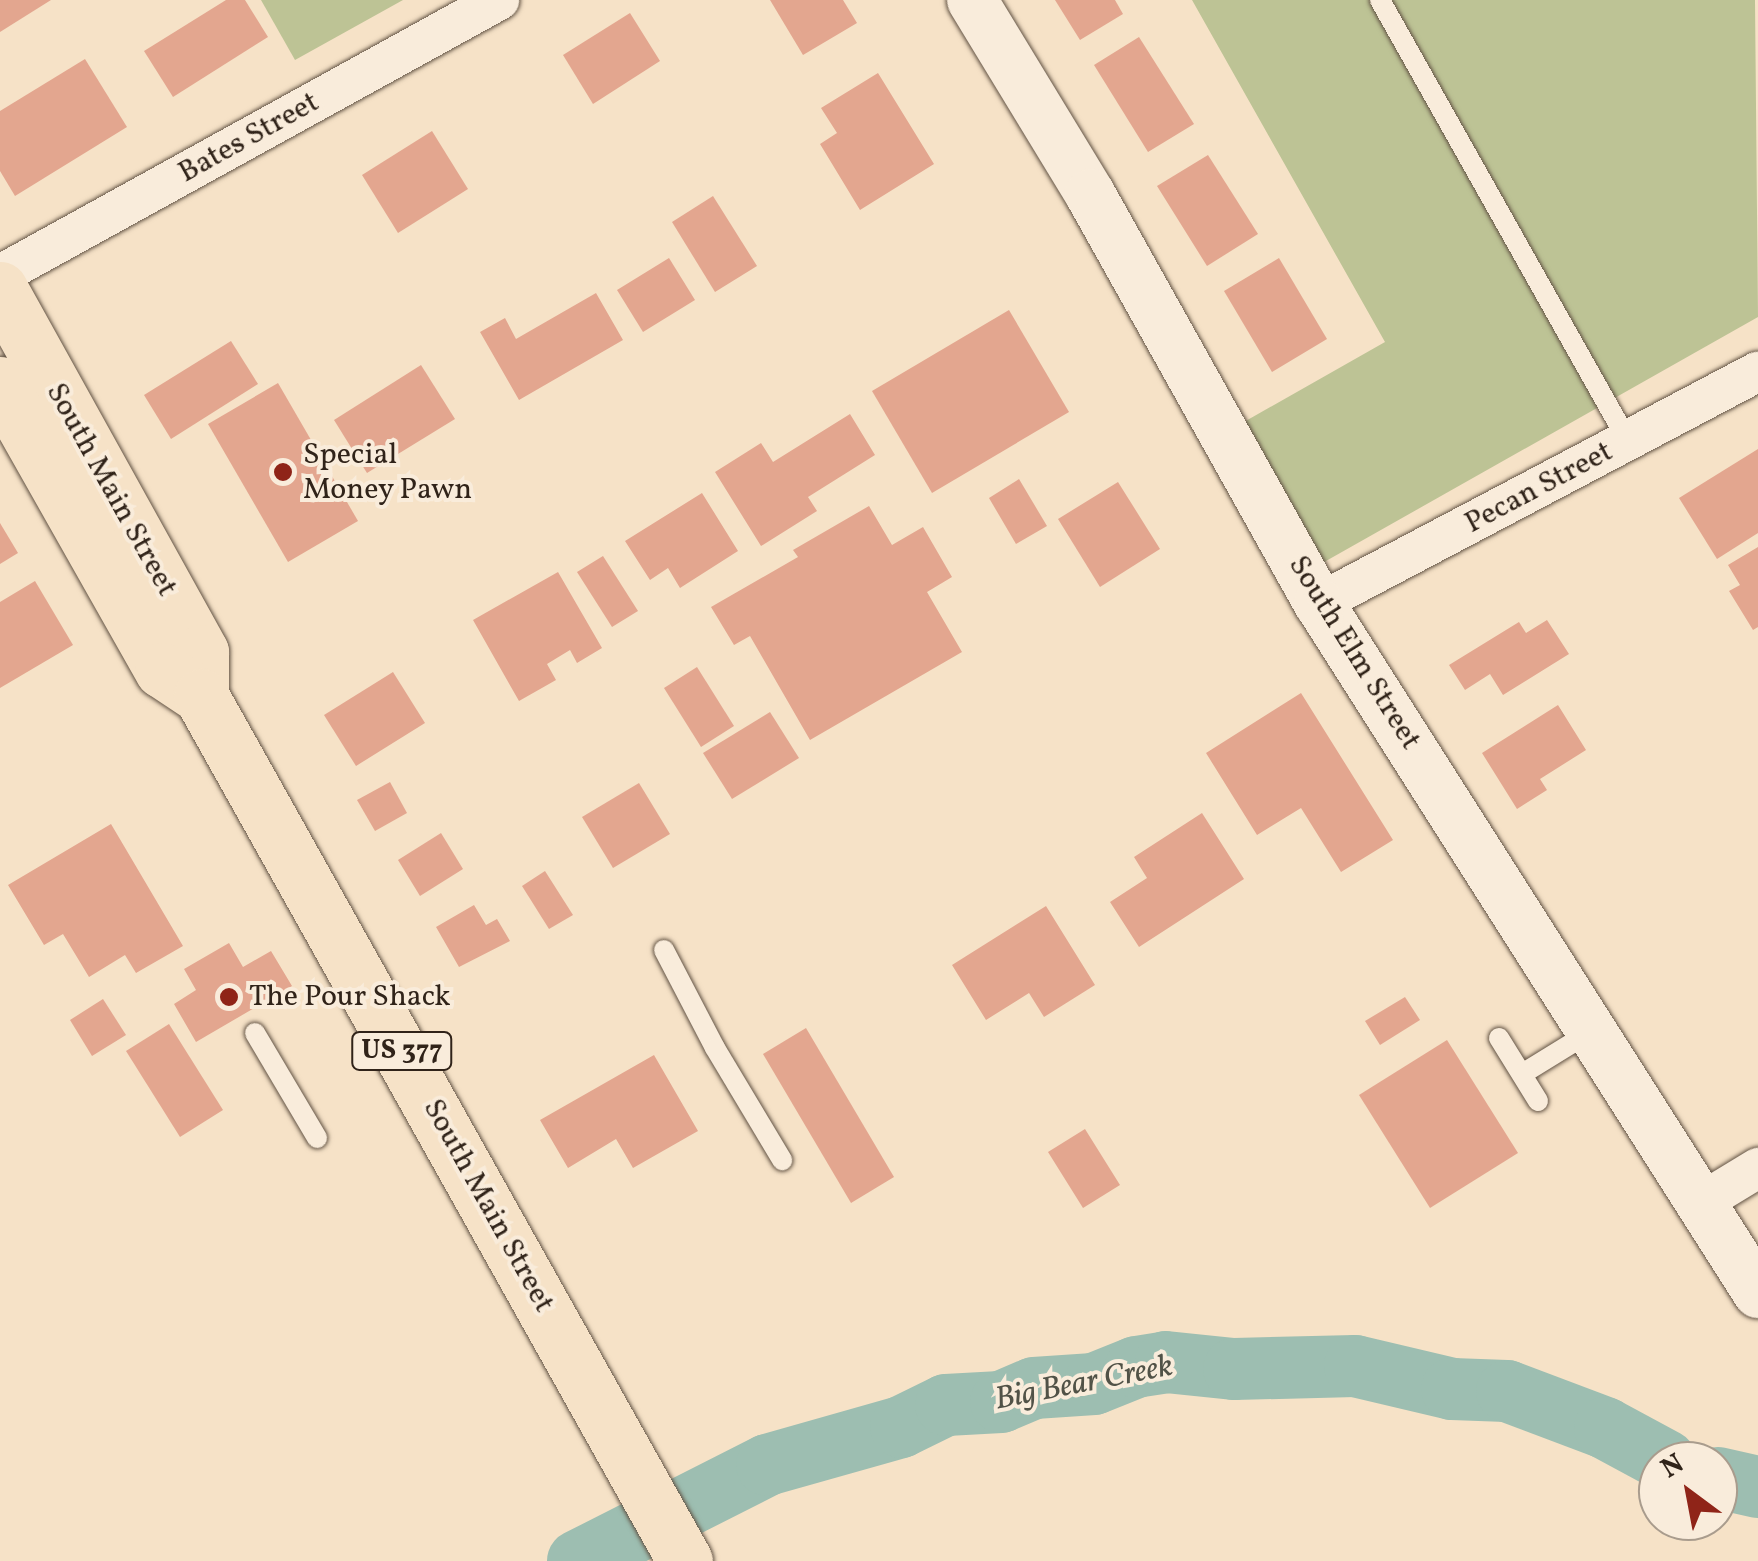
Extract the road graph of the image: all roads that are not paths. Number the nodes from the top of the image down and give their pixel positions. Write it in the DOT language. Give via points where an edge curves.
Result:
graph roads {
  1 [pos="499,0"];
  2 [pos="972,0"];
  3 [pos="1380,0"];
  4 [pos="0,276"];
  5 [pos="0,290"];
  6 [pos="1758,372"];
  7 [pos="0,384"];
  8 [pos="1628,441"];
  9 [pos="1319,603"];
  10 [pos="201,696"];
  11 [pos="664,950"];
  12 [pos="1592,1031"];
  13 [pos="255,1033"];
  14 [pos="1500,1038"];
  15 [pos="1522,1074"];
  16 [pos="1538,1102"];
  17 [pos="318,1138"];
  18 [pos="782,1160"];
  19 [pos="1758,1168"];
  20 [pos="1702,1202"];
  21 [pos="1758,1292"];
  22 [pos="685,1561"];
  1 -- 4 [label="street, Bates Street"];
  2 -- 9 [label="street, South Elm Street" via="1090,194"];
  3 -- 8 [label="lane"];
  5 -- 10 [label="main road, South Main Street / US 377" via="202,652"];
  6 -- 8 [label="street, Pecan Street"];
  7 -- 10 [label="main road, South Main Street / US 377" via="162,670"];
  8 -- 9 [label="street, Pecan Street"];
  9 -- 12 [label="street, South Elm Street"];
  10 -- 22 [label="main road, South Main Street / US 377"];
  11 -- 18 [label="lane"];
  12 -- 15 [label="lane"];
  12 -- 20 [label="street, South Elm Street"];
  13 -- 17 [label="lane"];
  14 -- 15 [label="lane"];
  15 -- 16 [label="lane"];
  19 -- 20 [label="street"];
  20 -- 21 [label="street, South Elm Street"];
}
